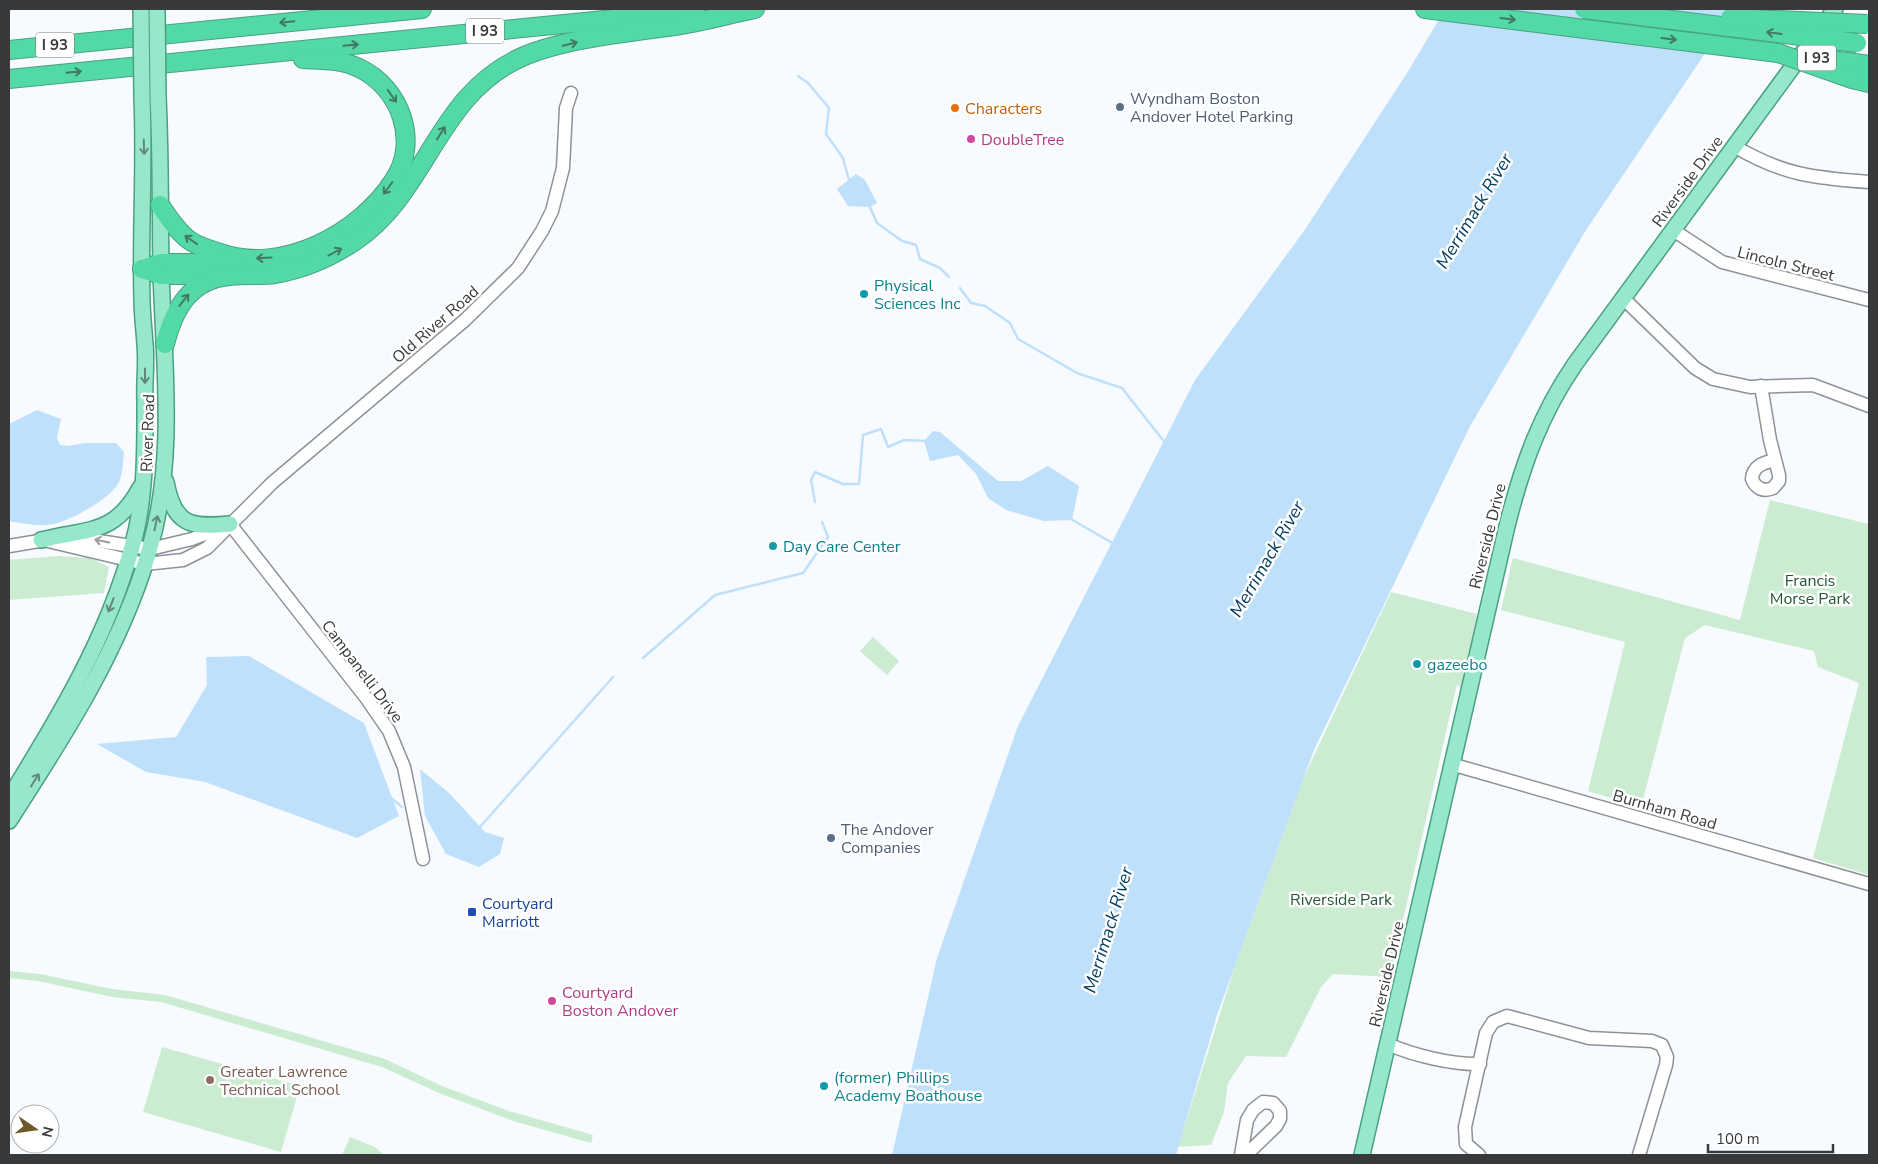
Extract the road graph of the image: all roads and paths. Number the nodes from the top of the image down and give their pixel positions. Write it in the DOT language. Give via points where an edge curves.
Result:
graph roads {
  1 [pos="141,9"];
  2 [pos="157,9"];
  3 [pos="422,9"];
  4 [pos="720,9"];
  5 [pos="755,9"];
  6 [pos="1425,9"];
  7 [pos="1584,9"];
  8 [pos="1835,9"];
  9 [pos="1679,20"];
  10 [pos="1868,24"];
  11 [pos="9,40"];
  12 [pos="101,41"];
  13 [pos="1863,44"];
  14 [pos="9,50"];
  15 [pos="250,55"];
  16 [pos="1859,69"];
  17 [pos="9,79"];
  18 [pos="1869,83"];
  19 [pos="571,93"];
  20 [pos="150,98"];
  21 [pos="1734,146"];
  22 [pos="1869,182"];
  23 [pos="160,205"];
  24 [pos="1674,230"];
  25 [pos="234,258"];
  26 [pos="142,269"];
  27 [pos="161,269"];
  28 [pos="229,276"];
  29 [pos="1623,298"];
  30 [pos="1869,300"];
  31 [pos="165,344"];
  32 [pos="1762,386"];
  33 [pos="1869,406"];
  34 [pos="1775,460"];
  35 [pos="164,474"];
  36 [pos="145,477"];
  37 [pos="230,524"];
  38 [pos="40,540"];
  39 [pos="9,546"];
  40 [pos="138,556"];
  41 [pos="1451,764"];
  42 [pos="9,798"];
  43 [pos="9,821"];
  44 [pos="423,859"];
  45 [pos="1869,884"];
  46 [pos="1388,1044"];
  47 [pos="1480,1064"];
  48 [pos="1241,1155"];
  49 [pos="1246,1155"];
  50 [pos="1362,1155"];
  51 [pos="1479,1155"];
  52 [pos="1639,1155"];
  1 -- 20 [label="main road, River Road, bridge"];
  2 -- 20 [label="main road, River Road, bridge"];
  3 -- 12 [label="highway, I 93, one-way"];
  15 -- 4 [label="highway, I 93, one-way"];
  28 -- 5 [label="highway, one-way" via="275,274 300,268 367,233 403,195 457,107 484,80 524,56 569,44"];
  6 -- 16 [label="highway, I 93, one-way, bridge" via="1778,53"];
  7 -- 9 [label="highway, I 93, bridge"];
  8 -- 21 [label="main road, Riverside Drive"];
  9 -- 10 [label="highway, bridge" via="1745,17"];
  13 -- 9 [label="highway, I 93, one-way, bridge"];
  11 -- 12 [label="highway"];
  12 -- 14 [label="highway, I 93"];
  17 -- 15 [label="highway, I 93, one-way"];
  15 -- 25 [label="highway, one-way" via="326,60 359,68 385,87 402,113 404,149 395,179 370,210 352,224 296,252 264,258"];
  16 -- 18 [label="highway"];
  19 -- 37 [label="street, Old River Road" via="566,108 563,168 552,210 518,268 465,320 272,483"];
  20 -- 23 [label="main road, River Road"];
  20 -- 26 [label="main road, River Road, one-way" via="144,155"];
  21 -- 22 [label="street" via="1789,172"];
  21 -- 24 [label="main road, Riverside Drive"];
  25 -- 23 [label="highway, one-way" via="190,241"];
  23 -- 27 [label="main road, River Road"];
  24 -- 29 [label="main road, Riverside Drive"];
  24 -- 30 [label="street, Lincoln Street" via="1722,262"];
  25 -- 27 [label="highway" via="220,263"];
  26 -- 27 [label="highway"];
  26 -- 36 [label="main road, River Road, one-way"];
  27 -- 28 [label="highway"];
  27 -- 31 [label="main road, River Road"];
  31 -- 28 [label="highway, one-way" via="175,313 187,294 210,280"];
  29 -- 32 [label="street" via="1702,373 1736,386"];
  29 -- 41 [label="main road, Riverside Drive" via="1558,389 1530,445 1507,526"];
  31 -- 35 [label="main road, River Road" via="167,410"];
  32 -- 33 [label="street" via="1813,386"];
  32 -- 34 [label="street"];
  35 -- 37 [label="main road" via="175,513 197,525"];
  40 -- 35 [label="main road, River Road, one-way"];
  36 -- 38 [label="main road" via="127,510 108,525"];
  36 -- 40 [label="main road, River Road"];
  37 -- 40 [label="street, Old River Road" via="196,556 168,562"];
  37 -- 44 [label="street, Campanelli Drive" via="367,699 388,731 404,767"];
  38 -- 39 [label="street"];
  38 -- 40 [label="street"];
  40 -- 42 [label="main road, River Road, one-way" via="78,683"];
  43 -- 40 [label="main road, River Road, one-way" via="70,724 115,640 134,598"];
  41 -- 45 [label="street, Burnham Road"];
  41 -- 46 [label="main road, Riverside Drive"];
  46 -- 47 [label="street" via="1468,1058"];
  46 -- 50 [label="main road, Riverside Drive"];
  47 -- 51 [label="street" via="1464,1136 1468,1147"];
  47 -- 52 [label="street" via="1489,1028 1503,1017 1589,1038 1657,1043 1666,1050 1667,1057"];
  48 -- 49 [label="street" via="1250,1115 1262,1102 1273,1103 1280,1111 1279,1122"];
}
